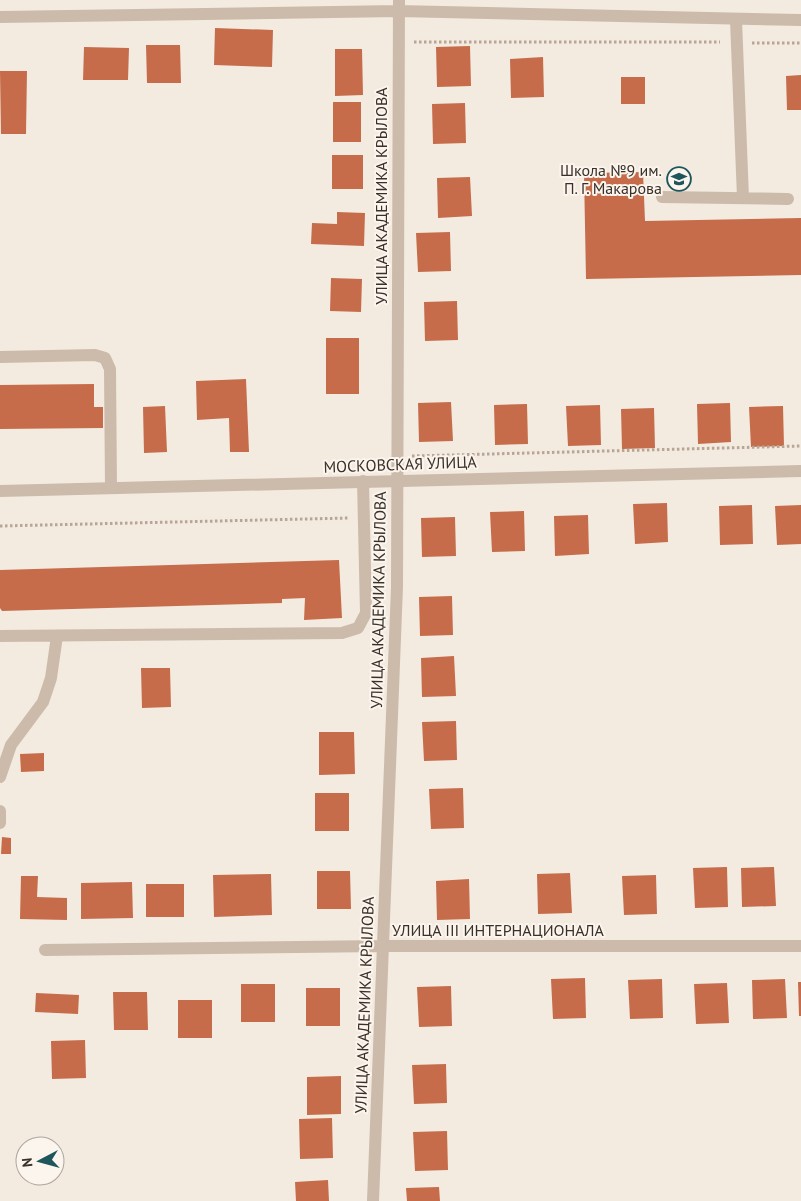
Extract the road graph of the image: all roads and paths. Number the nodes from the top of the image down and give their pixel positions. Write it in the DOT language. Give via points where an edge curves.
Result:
graph roads {
  1 [pos="398,5"];
  2 [pos="0,17"];
  3 [pos="736,20"];
  4 [pos="801,20"];
  5 [pos="398,42"];
  6 [pos="738,42"];
  7 [pos="801,43"];
  8 [pos="662,197"];
  9 [pos="743,198"];
  10 [pos="788,199"];
  11 [pos="0,357"];
  12 [pos="801,446"];
  13 [pos="397,456"];
  14 [pos="801,471"];
  15 [pos="397,480"];
  16 [pos="363,481"];
  17 [pos="111,488"];
  18 [pos="0,491"];
  19 [pos="364,518"];
  20 [pos="0,526"];
  21 [pos="0,636"];
  22 [pos="57,636"];
  23 [pos="0,777"];
  24 [pos="0,811"];
  25 [pos="0,823"];
  26 [pos="382,946"];
  27 [pos="801,946"];
  28 [pos="45,950"];
  29 [pos="373,1201"];
  1 -- 2 [label="street"];
  1 -- 3 [label="street"];
  1 -- 5 [label="street, УЛИЦА АКАДЕМИКА КРЫЛОВА"];
  3 -- 4 [label="street"];
  3 -- 6 [label="street"];
  5 -- 6 [label="path"];
  5 -- 13 [label="street, УЛИЦА АКАДЕМИКА КРЫЛОВА"];
  6 -- 7 [label="path"];
  6 -- 9 [label="street"];
  8 -- 9 [label="street"];
  9 -- 10 [label="street"];
  11 -- 17 [label="street" via="95,355 105,358 110,369"];
  12 -- 13 [label="path"];
  13 -- 15 [label="street, УЛИЦА АКАДЕМИКА КРЫЛОВА"];
  14 -- 15 [label="street, МОСКОВСКАЯ УЛИЦА"];
  15 -- 16 [label="street, МОСКОВСКАЯ УЛИЦА"];
  15 -- 26 [label="street, УЛИЦА АКАДЕМИКА КРЫЛОВА" via="397,587"];
  16 -- 17 [label="street, МОСКОВСКАЯ УЛИЦА"];
  16 -- 19 [label="street"];
  17 -- 18 [label="street, МОСКОВСКАЯ УЛИЦА"];
  19 -- 20 [label="path"];
  19 -- 22 [label="street" via="366,613 358,628 342,633"];
  21 -- 22 [label="street"];
  22 -- 23 [label="street" via="51,678 43,702 11,745"];
  24 -- 25 [label="street"];
  26 -- 27 [label="street, УЛИЦА III ИНТЕРНАЦИОНАЛА"];
  26 -- 28 [label="street, УЛИЦА III ИНТЕРНАЦИОНАЛА"];
  26 -- 29 [label="street, УЛИЦА АКАДЕМИКА КРЫЛОВА"];
}
